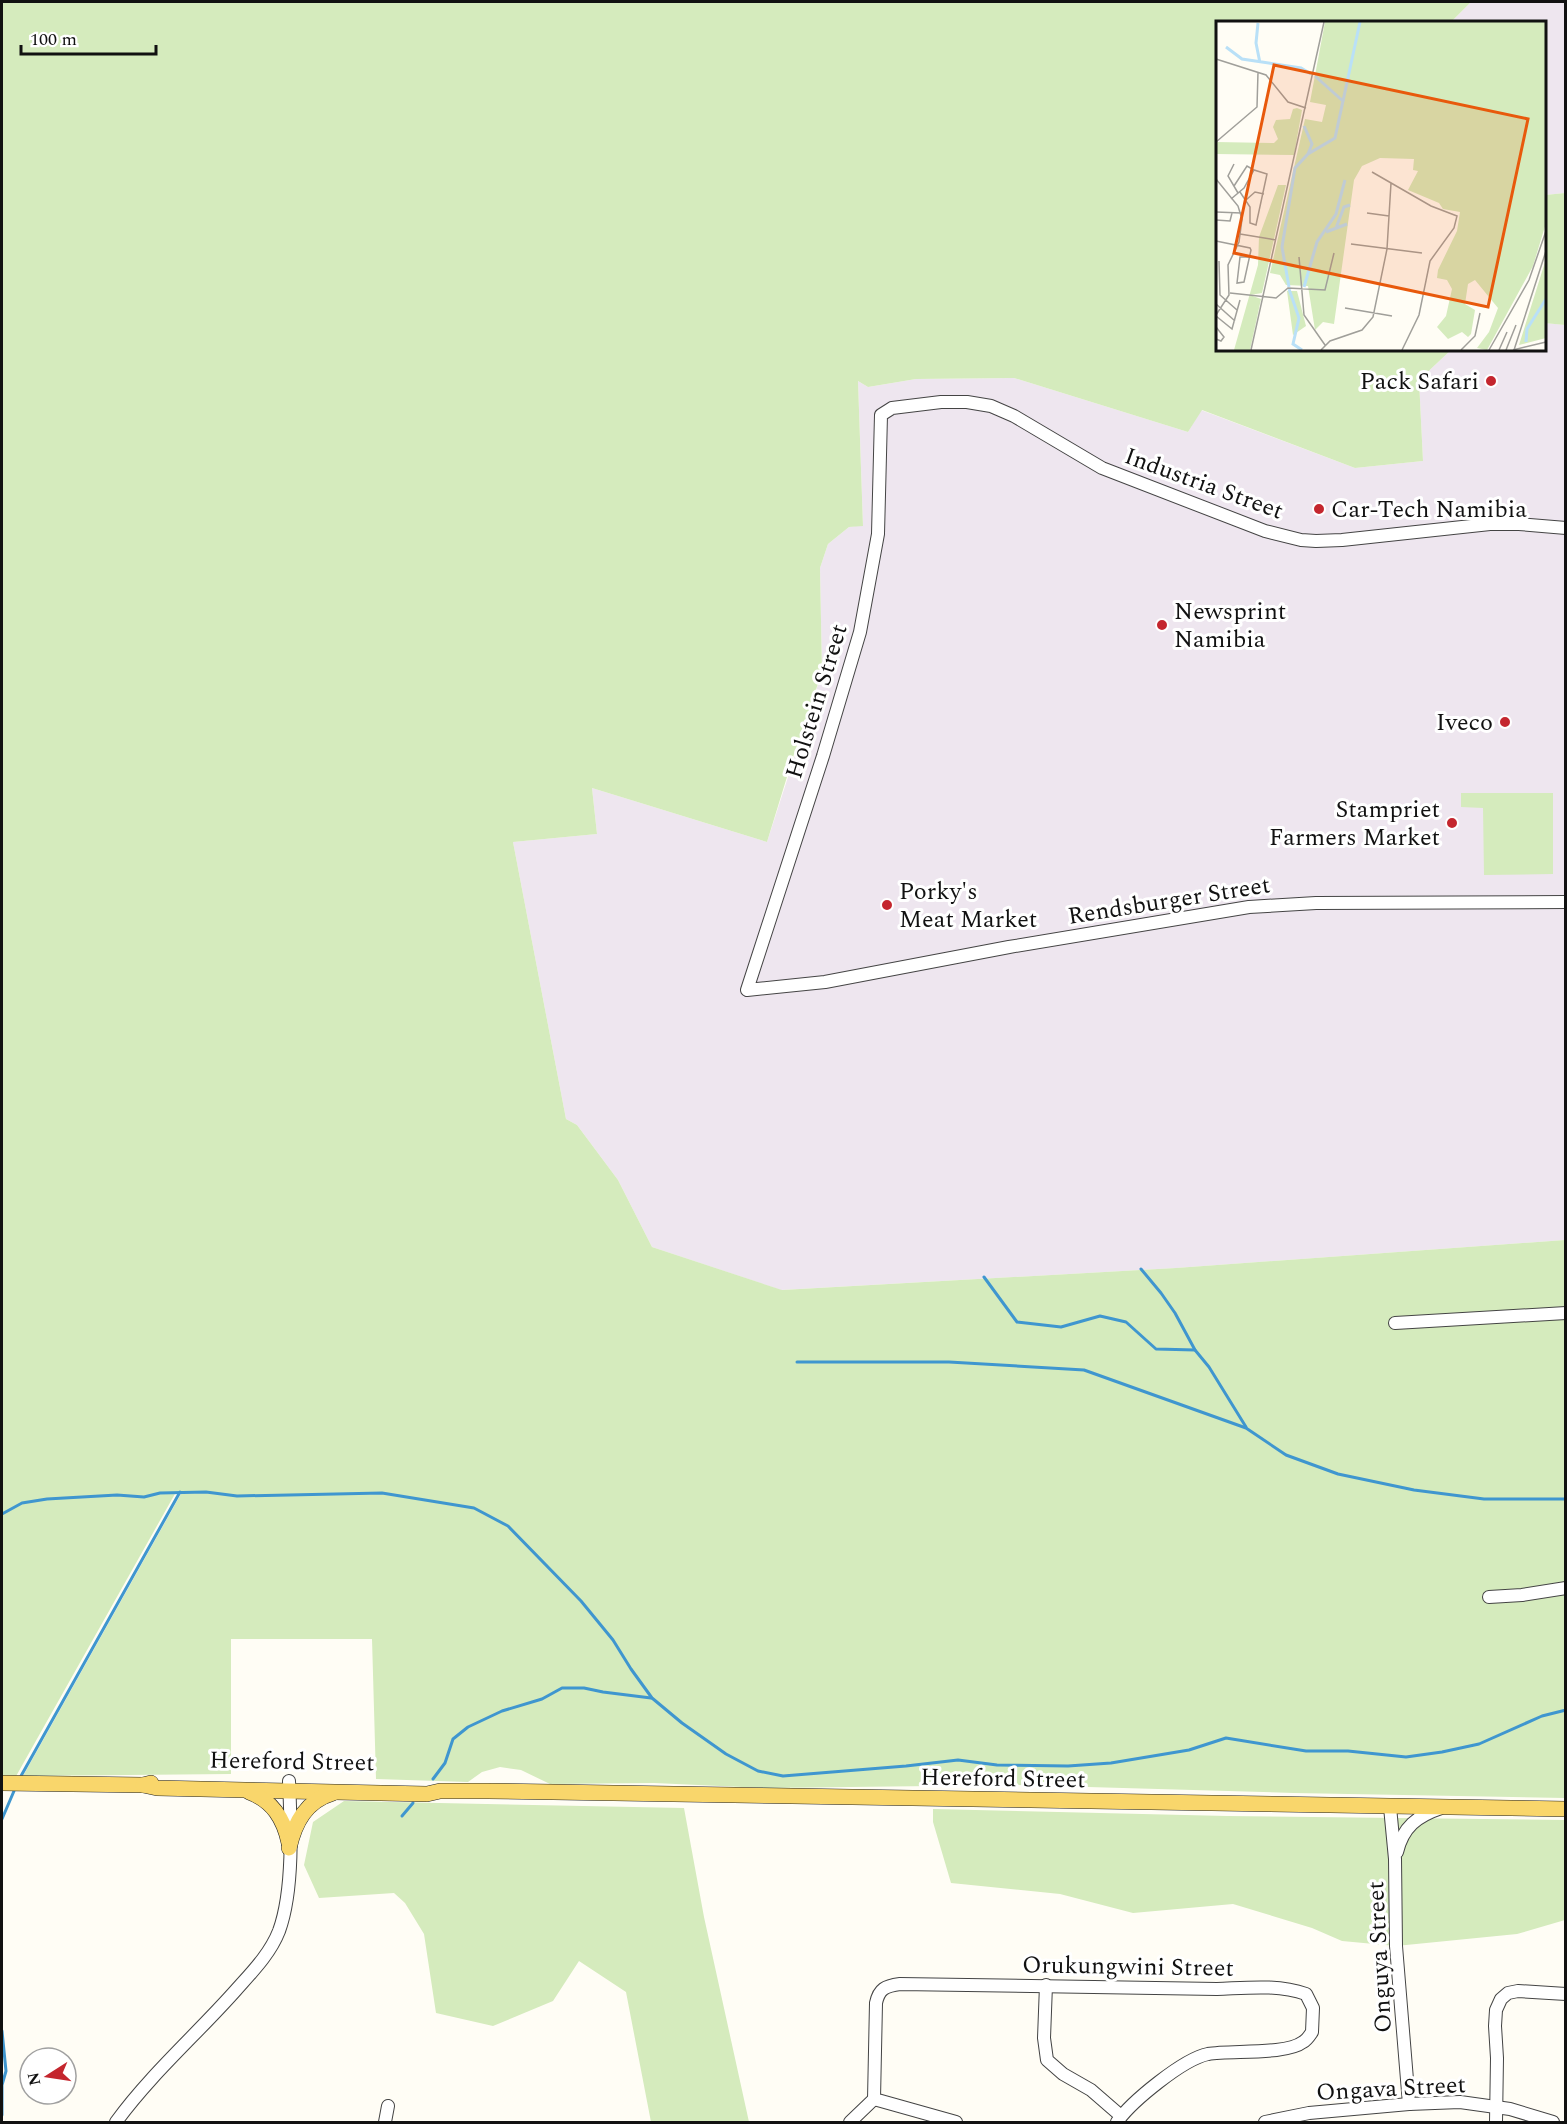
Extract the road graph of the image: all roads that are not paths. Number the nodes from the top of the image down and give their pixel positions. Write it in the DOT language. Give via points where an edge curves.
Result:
graph roads {
  1 [pos="881,415"];
  2 [pos="1566,528"];
  3 [pos="1566,902"];
  4 [pos="747,990"];
  5 [pos="1566,1313"];
  6 [pos="1395,1323"];
  7 [pos="1566,1588"];
  8 [pos="1489,1597"];
  9 [pos="2,1784"];
  10 [pos="143,1785"];
  11 [pos="289,1786"];
  12 [pos="244,1790"];
  13 [pos="338,1791"];
  14 [pos="440,1791"];
  15 [pos="1390,1807"];
  16 [pos="1445,1807"];
  17 [pos="1566,1809"];
  18 [pos="289,1846"];
  19 [pos="1395,1859"];
  20 [pos="1046,1985"];
  21 [pos="1566,1994"];
  22 [pos="873,2099"];
  23 [pos="1409,2104"];
  24 [pos="388,2106"];
  25 [pos="1497,2106"];
  26 [pos="1119,2119"];
  27 [pos="117,2122"];
  28 [pos="385,2122"];
  29 [pos="850,2122"];
  30 [pos="956,2122"];
  31 [pos="1265,2122"];
  32 [pos="1496,2122"];
  33 [pos="1553,2122"];
  1 -- 2 [label="street, Industria Street" via="892,408 941,402 991,406 1102,468 1265,531 1301,540 1342,540 1501,523"];
  1 -- 4 [label="street, Holstein Street" via="878,534 860,632"];
  3 -- 4 [label="street, Rendsburger Street" via="1279,904 1009,947 825,982"];
  5 -- 6 [label="street"];
  7 -- 8 [label="street"];
  9 -- 10 [label="main road, Hereford Street"];
  10 -- 11 [label="main road, Hereford Street" via="156,1782"];
  10 -- 12 [label="main road, Hereford Street"];
  11 -- 12 [label="main road, Hereford Street"];
  11 -- 13 [label="main road, Hereford Street"];
  11 -- 14 [label="main road, Hereford Street" via="427,1786"];
  11 -- 18 [label="street"];
  12 -- 18 [label="main road" via="262,1798 277,1812 287,1831"];
  13 -- 14 [label="main road, Hereford Street"];
  13 -- 18 [label="main road" via="320,1798 305,1811"];
  14 -- 15 [label="main road, Hereford Street"];
  15 -- 16 [label="main road, Hereford Street"];
  15 -- 19 [label="street, Onguya Street"];
  16 -- 17 [label="main road, Hereford Street"];
  16 -- 19 [label="street" via="1408,1825"];
  18 -- 27 [label="street" via="286,1904 279,1931 267,1954"];
  19 -- 23 [label="street, Onguya Street" via="1396,1946"];
  20 -- 22 [label="street, Orukungwini Street" via="900,1984 883,1988 876,2003"];
  20 -- 26 [label="street" via="1047,2060 1090,2090"];
  20 -- 26 [label="street, Orukungwini Street" via="1290,1989 1306,1994 1313,2008 1312,2032 1302,2043 1287,2048 1205,2054 1171,2072"];
  21 -- 25 [label="street" via="1518,1991 1501,1999 1495,2026"];
  22 -- 29 [label="street"];
  22 -- 30 [label="street"];
  23 -- 25 [label="street, Ongava Street" via="1460,2102"];
  23 -- 31 [label="street, Ongava Street"];
  24 -- 28 [label="street"];
  25 -- 32 [label="street"];
  25 -- 33 [label="street, Ongava Street"];
}
